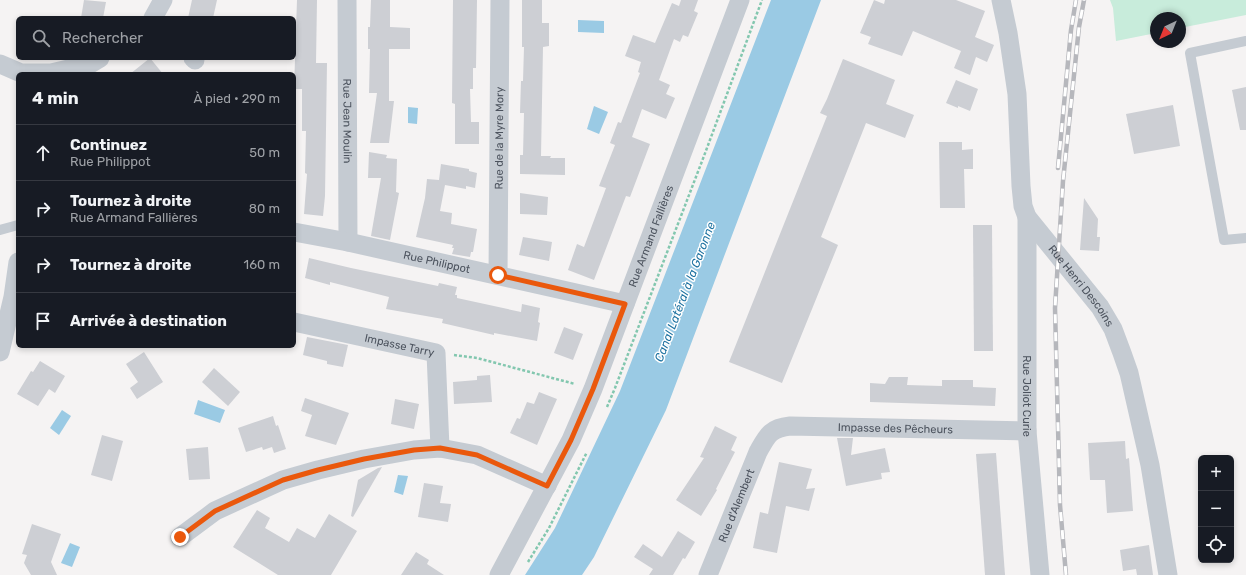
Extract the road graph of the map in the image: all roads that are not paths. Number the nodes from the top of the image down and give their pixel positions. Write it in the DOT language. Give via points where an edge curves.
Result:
graph roads {
  1 [pos="163,0"];
  2 [pos="347,0"];
  3 [pos="500,0"];
  4 [pos="740,0"];
  5 [pos="1001,0"];
  6 [pos="154,16"];
  7 [pos="1246,41"];
  8 [pos="97,60"];
  9 [pos="0,64"];
  10 [pos="17,72"];
  11 [pos="55,72"];
  12 [pos="1027,217"];
  13 [pos="16,226"];
  14 [pos="0,230"];
  15 [pos="296,232"];
  16 [pos="1246,238"];
  17 [pos="348,242"];
  18 [pos="498,275"];
  19 [pos="16,276"];
  20 [pos="625,304"];
  21 [pos="296,322"];
  22 [pos="0,352"];
  23 [pos="1027,431"];
  24 [pos="766,437"];
  25 [pos="440,448"];
  26 [pos="547,486"];
  27 [pos="180,537"];
  28 [pos="499,575"];
  29 [pos="708,575"];
  30 [pos="1040,575"];
  31 [pos="1168,575"];
  1 -- 6 [label="street"];
  2 -- 17 [label="street, Rue Jean Moulin"];
  3 -- 18 [label="street, Rue de la Myre Mory"];
  4 -- 20 [label="street, Rue Armand Fallières"];
  5 -- 12 [label="street, Rue Henri Descoins" via="1017,94 1021,186"];
  7 -- 16 [label="lane" via="1190,53 1224,240"];
  8 -- 11 [label="street"];
  9 -- 10 [label="street"];
  12 -- 23 [label="street, Rue Joliot Curie"];
  12 -- 31 [label="street, Rue Henri Descoins" via="1088,291 1113,329 1129,373 1150,465"];
  13 -- 14 [label="lane"];
  15 -- 17 [label="street, Rue Philippot"];
  17 -- 18 [label="street, Rue Philippot"];
  18 -- 20 [label="street, Rue Philippot"];
  19 -- 22 [label="street"];
  20 -- 26 [label="street, Rue Armand Fallières" via="593,389"];
  21 -- 25 [label="street, Impasse Tarry" via="436,353"];
  23 -- 24 [label="street, Impasse des Pêcheurs" via="790,426 777,428"];
  23 -- 30 [label="street, Rue Joliot Curie"];
  24 -- 29 [label="street, Rue d'Alembert"];
  25 -- 26 [label="street" via="477,455"];
  25 -- 27 [label="street" via="364,459 283,480 215,511"];
  26 -- 28 [label="street, Rue Armand Fallières"];
}
